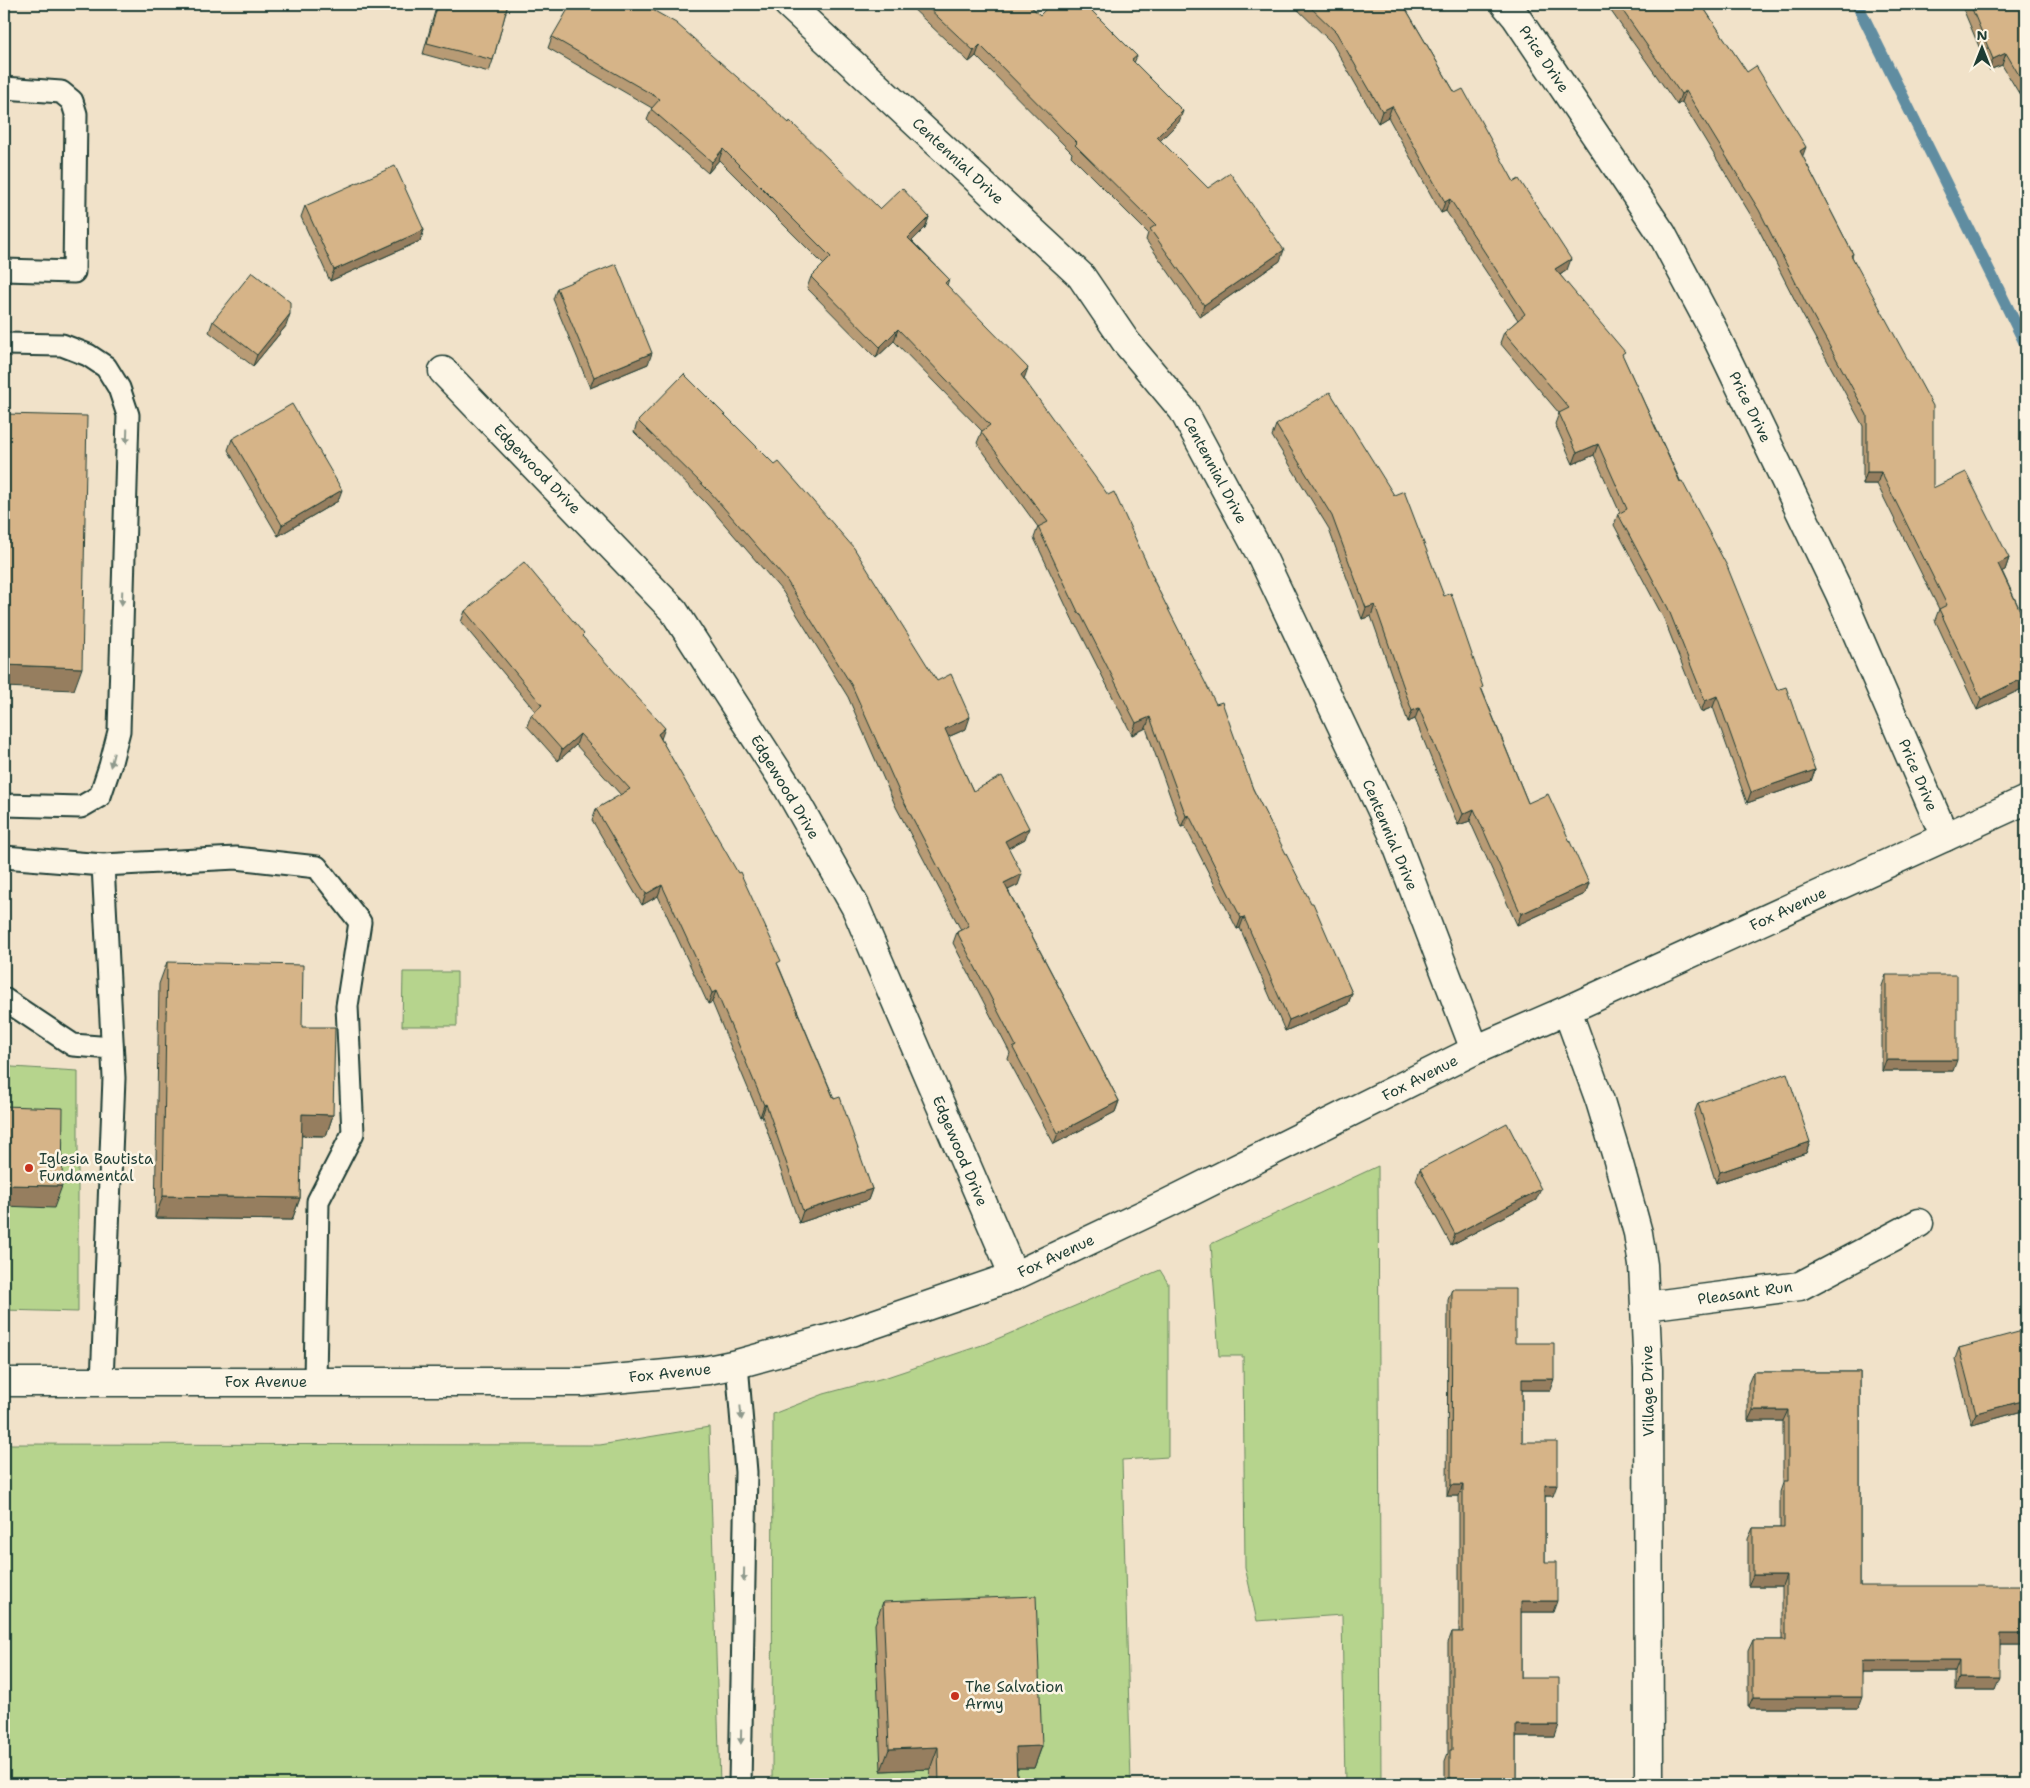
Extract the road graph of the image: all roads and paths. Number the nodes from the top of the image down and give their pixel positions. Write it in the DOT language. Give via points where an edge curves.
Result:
graph roads {
  1 [pos="788,4"];
  2 [pos="1505,4"];
  3 [pos="4,88"];
  4 [pos="4,270"];
  5 [pos="4,344"];
  6 [pos="443,371"];
  7 [pos="2026,800"];
  8 [pos="4,805"];
  9 [pos="1945,837"];
  10 [pos="4,857"];
  11 [pos="104,865"];
  12 [pos="4,998"];
  13 [pos="1567,1010"];
  14 [pos="112,1048"];
  15 [pos="1475,1050"];
  16 [pos="1919,1223"];
  17 [pos="1014,1276"];
  18 [pos="1646,1306"];
  19 [pos="737,1364"];
  20 [pos="4,1382"];
  21 [pos="102,1382"];
  22 [pos="315,1382"];
  23 [pos="740,1784"];
  24 [pos="1649,1784"];
  1 -- 15 [label="street, Centennial Drive" via="1081,276 1126,342 1183,410 1262,557 1392,832"];
  2 -- 9 [label="street, Price Drive" via="1662,234 1712,328 1840,594"];
  3 -- 4 [label="lane" via="61,92 72,101 76,114 74,272"];
  5 -- 8 [label="lane, one-way" via="62,345 88,355 106,367 119,388 128,415 119,731 110,766 100,796 81,807"];
  6 -- 17 [label="street, Edgewood Drive" via="674,610 787,786 855,906"];
  7 -- 9 [label="street, Fox Avenue"];
  9 -- 13 [label="street, Fox Avenue"];
  10 -- 11 [label="lane"];
  11 -- 14 [label="lane"];
  11 -- 22 [label="lane" via="236,858 317,867 360,922 347,1006 353,1133 318,1201"];
  12 -- 14 [label="lane" via="74,1045"];
  13 -- 15 [label="street, Fox Avenue"];
  13 -- 18 [label="street, Village Drive" via="1628,1192 1638,1233"];
  14 -- 21 [label="lane" via="114,1078"];
  15 -- 17 [label="street, Fox Avenue"];
  16 -- 18 [label="street, Pleasant Run" via="1800,1286"];
  17 -- 19 [label="street, Fox Avenue" via="842,1335"];
  18 -- 24 [label="street, Village Drive"];
  19 -- 22 [label="street, Fox Avenue" via="708,1370 583,1382"];
  19 -- 23 [label="lane, one-way" via="746,1472"];
  20 -- 21 [label="street, Fox Avenue"];
  21 -- 22 [label="street, Fox Avenue"];
}
